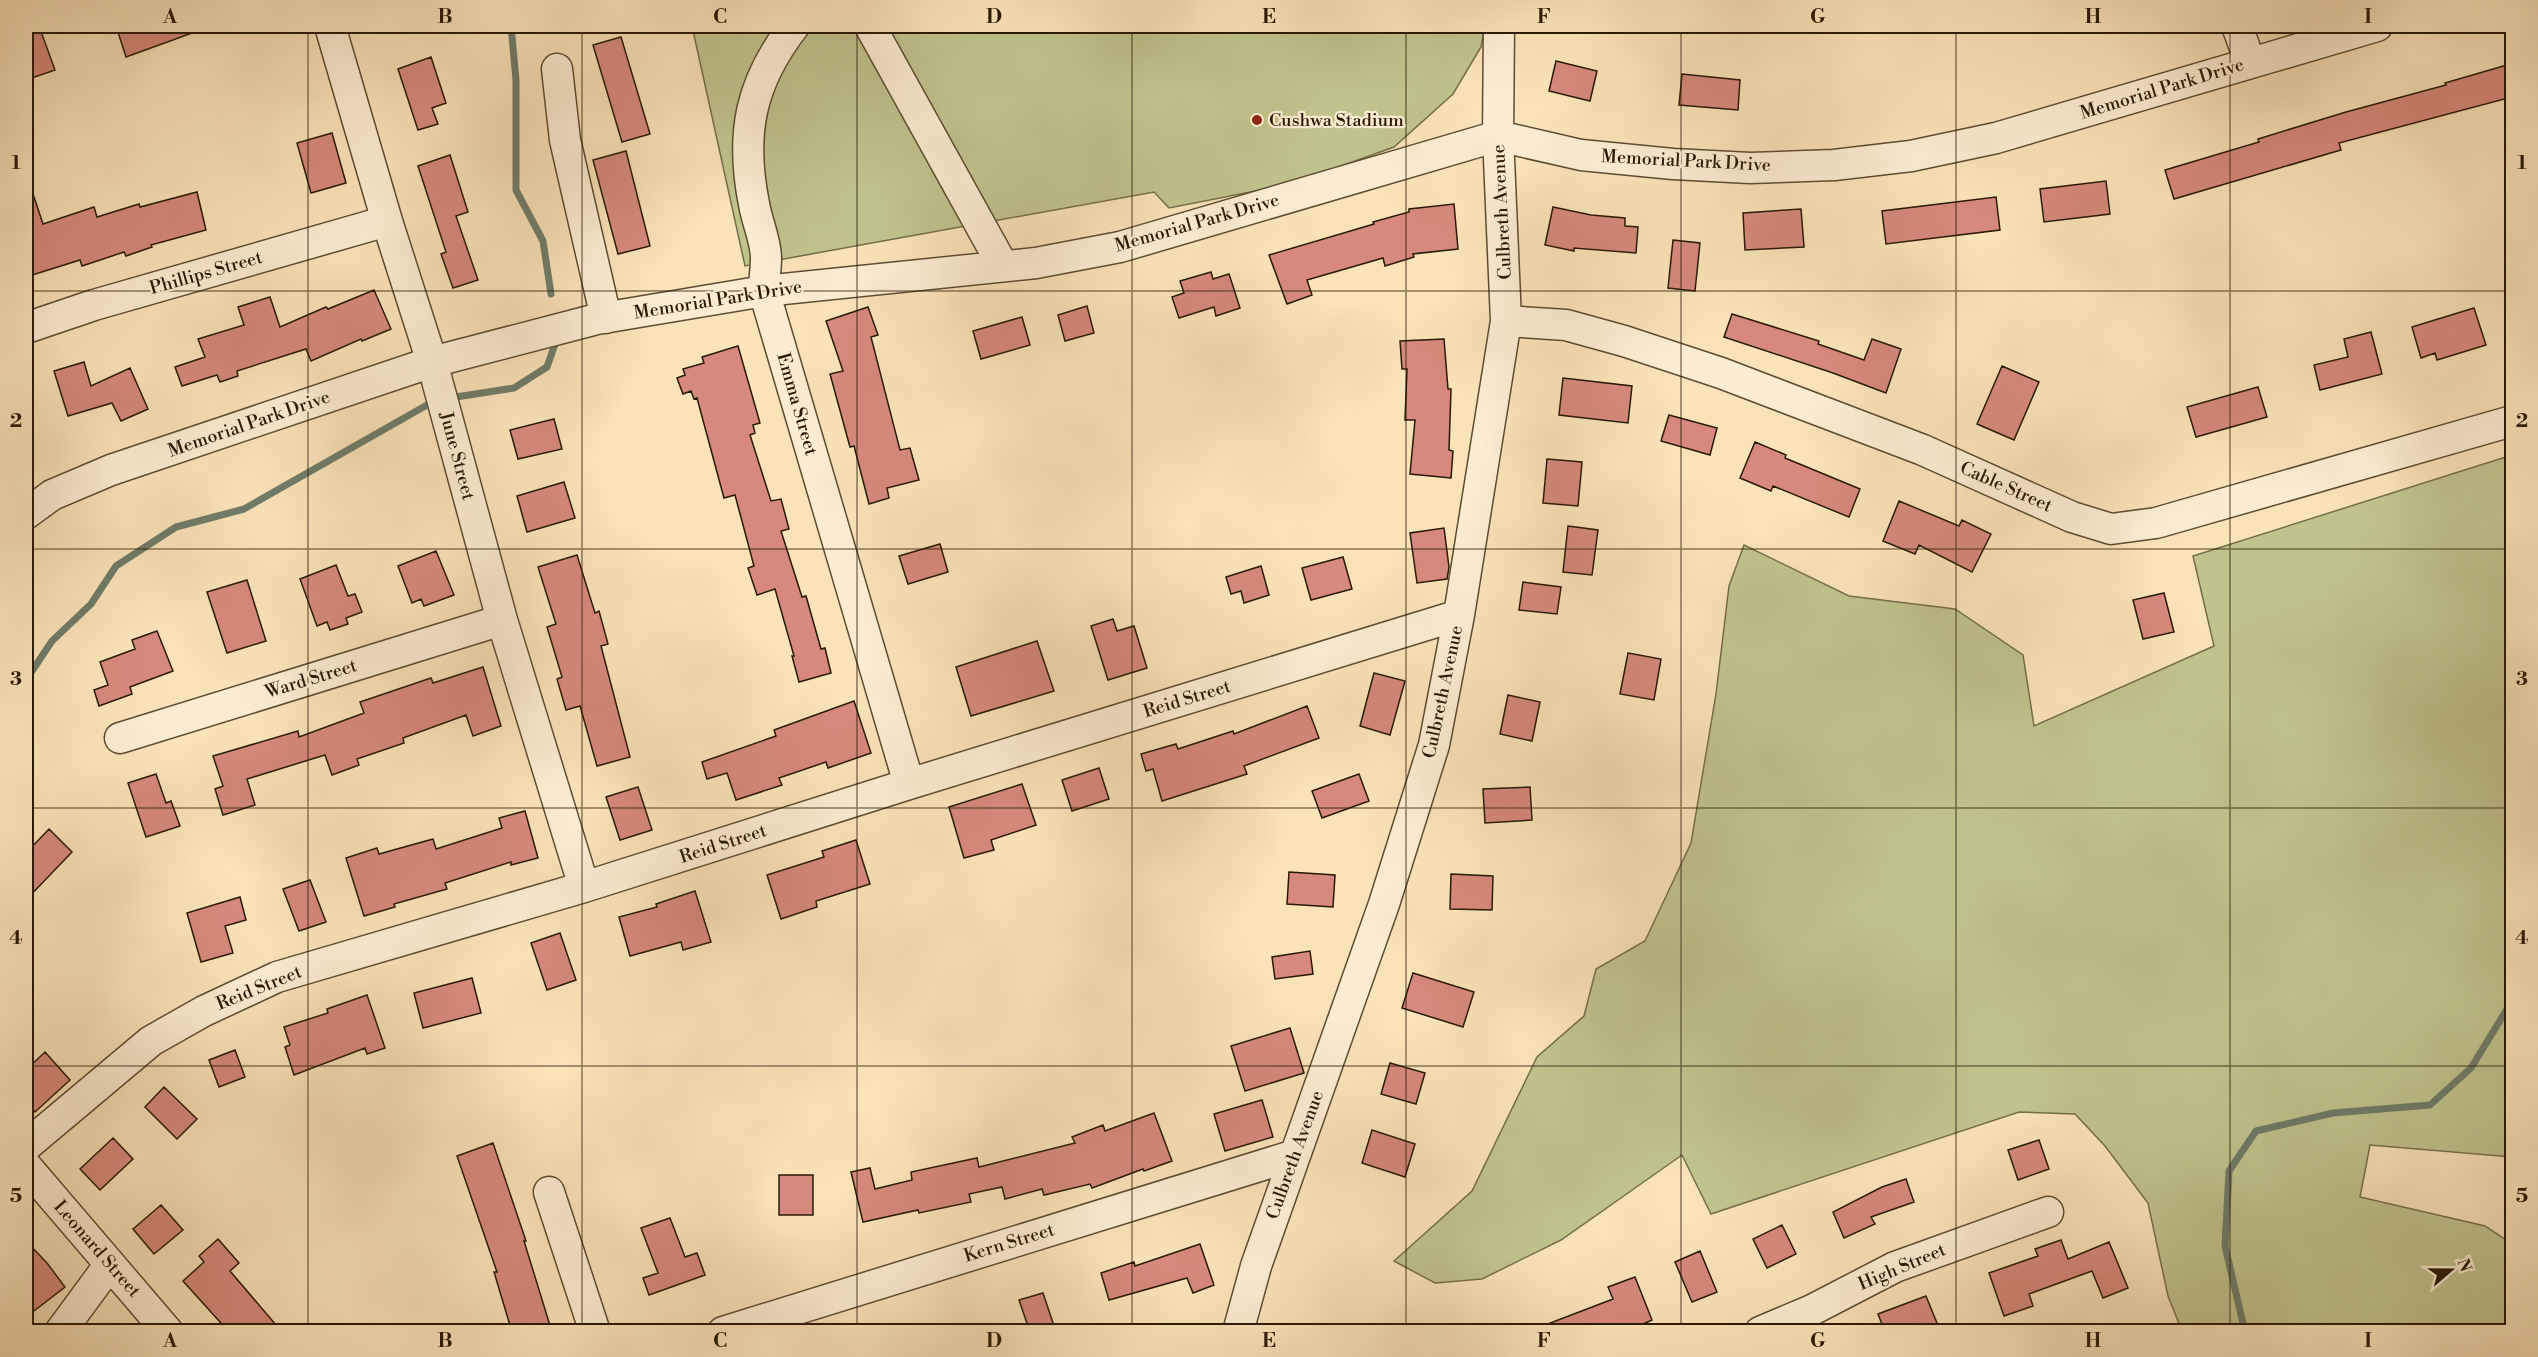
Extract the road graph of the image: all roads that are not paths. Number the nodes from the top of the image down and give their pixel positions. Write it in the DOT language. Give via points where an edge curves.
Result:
graph roads {
  1 [pos="330,26"];
  2 [pos="794,26"];
  3 [pos="870,26"];
  4 [pos="1499,26"];
  5 [pos="2237,26"];
  6 [pos="2377,26"];
  7 [pos="2250,62"];
  8 [pos="557,69"];
  9 [pos="1498,136"];
  10 [pos="387,221"];
  11 [pos="1003,266"];
  12 [pos="764,291"];
  13 [pos="606,318"];
  14 [pos="1506,321"];
  15 [pos="26,328"];
  16 [pos="432,362"];
  17 [pos="2512,421"];
  18 [pos="26,514"];
  19 [pos="1459,615"];
  20 [pos="502,620"];
  21 [pos="120,738"];
  22 [pos="909,784"];
  23 [pos="584,887"];
  24 [pos="26,1146"];
  25 [pos="1295,1155"];
  26 [pos="26,1166"];
  27 [pos="549,1192"];
  28 [pos="2048,1212"];
  29 [pos="110,1264"];
  30 [pos="1816,1321"];
  31 [pos="60,1332"];
  32 [pos="168,1332"];
  33 [pos="595,1332"];
  34 [pos="723,1332"];
  35 [pos="1238,1332"];
  36 [pos="1760,1332"];
  1 -- 10 [label="street, June Street"];
  2 -- 12 [label="street, Emma Street" via="777,47 757,91 747,131 753,203 766,257"];
  3 -- 11 [label="street"];
  4 -- 9 [label="street, Culbreth Avenue"];
  5 -- 7 [label="street"];
  6 -- 7 [label="street, Memorial Park Drive"];
  7 -- 9 [label="street, Memorial Park Drive" via="1996,138 1911,156 1834,165 1750,168 1673,164 1581,155"];
  8 -- 13 [label="street" via="565,140"];
  9 -- 11 [label="street, Memorial Park Drive" via="1120,247"];
  9 -- 14 [label="street, Culbreth Avenue"];
  10 -- 15 [label="street, Phillips Street"];
  10 -- 16 [label="street, June Street"];
  11 -- 12 [label="street, Memorial Park Drive"];
  12 -- 13 [label="street, Memorial Park Drive"];
  12 -- 22 [label="street, Emma Street"];
  13 -- 16 [label="street, Memorial Park Drive"];
  14 -- 17 [label="street, Cable Street" via="1566,325 1721,373 1923,450 2072,517 2111,529 2156,523"];
  14 -- 19 [label="street, Culbreth Avenue"];
  16 -- 18 [label="street, Memorial Park Drive" via="111,471 51,495"];
  16 -- 20 [label="street, June Street"];
  19 -- 22 [label="street, Reid Street"];
  19 -- 25 [label="street, Culbreth Avenue" via="1430,756 1384,904"];
  20 -- 21 [label="street, Ward Street"];
  20 -- 23 [label="street, June Street"];
  22 -- 23 [label="street, Reid Street"];
  23 -- 24 [label="street, Reid Street" via="277,977 225,1001 151,1041"];
  25 -- 34 [label="street, Kern Street"];
  25 -- 35 [label="street, Culbreth Avenue" via="1256,1266"];
  26 -- 29 [label="street, Leonard Street"];
  27 -- 33 [label="street"];
  28 -- 30 [label="street, High Street" via="1894,1267"];
  29 -- 31 [label="street"];
  29 -- 32 [label="street, Leonard Street"];
  30 -- 36 [label="street, High Street"];
}
